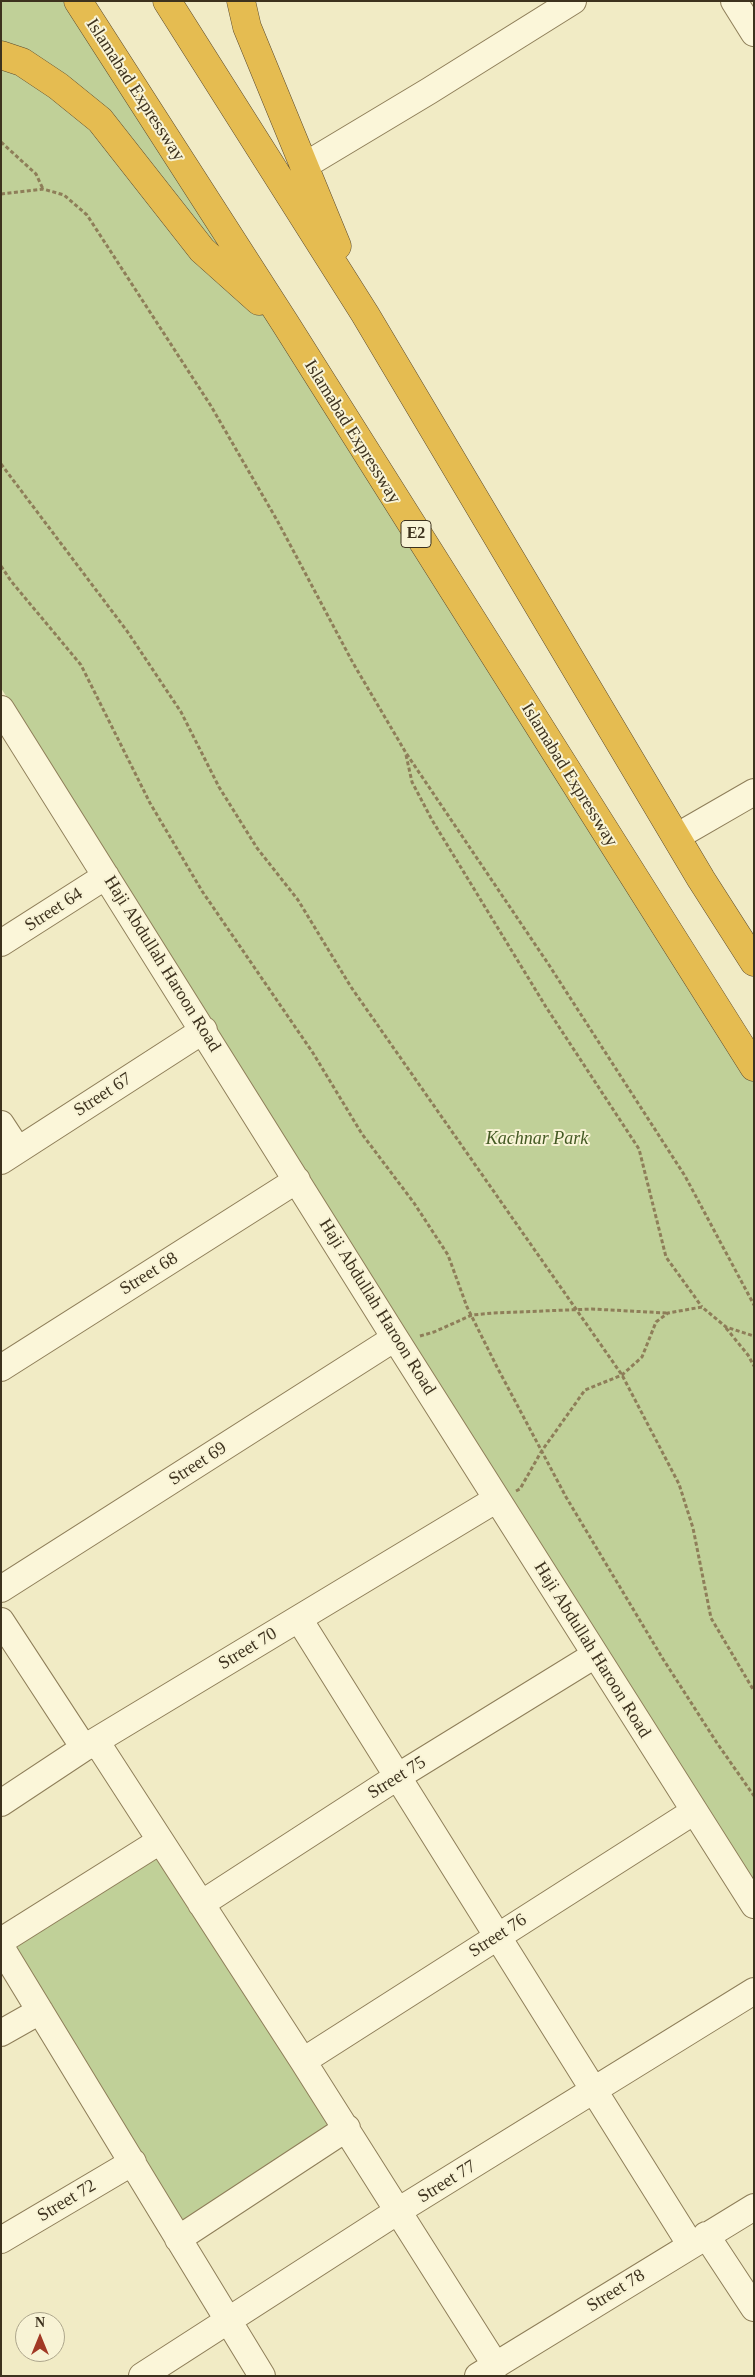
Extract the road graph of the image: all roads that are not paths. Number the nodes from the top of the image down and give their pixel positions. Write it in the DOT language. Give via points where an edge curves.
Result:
graph roads {
  1 [pos="78,1"];
  2 [pos="166,1"];
  3 [pos="241,1"];
  4 [pos="573,1"];
  5 [pos="734,1"];
  6 [pos="754,32"];
  7 [pos="1,55"];
  8 [pos="304,166"];
  9 [pos="365,314"];
  10 [pos="285,323"];
  11 [pos="4,718"];
  12 [pos="754,792"];
  13 [pos="676,837"];
  14 [pos="106,876"];
  15 [pos="1,943"];
  16 [pos="754,962"];
  17 [pos="204,1030"];
  18 [pos="754,1067"];
  19 [pos="1,1124"];
  20 [pos="10,1155"];
  21 [pos="297,1180"];
  22 [pos="397,1341"];
  23 [pos="1,1368"];
  24 [pos="497,1499"];
  25 [pos="1,1589"];
  26 [pos="299,1619"];
  27 [pos="1,1621"];
  28 [pos="595,1655"];
  29 [pos="90,1745"];
  30 [pos="397,1777"];
  31 [pos="1,1803"];
  32 [pos="693,1812"];
  33 [pos="160,1841"];
  34 [pos="201,1904"];
  35 [pos="754,1905"];
  36 [pos="497,1936"];
  37 [pos="1,1941"];
  38 [pos="1,1947"];
  39 [pos="754,1990"];
  40 [pos="40,2011"];
  41 [pos="1,2033"];
  42 [pos="304,2060"];
  43 [pos="595,2090"];
  44 [pos="347,2128"];
  45 [pos="133,2162"];
  46 [pos="754,2207"];
  47 [pos="398,2212"];
  48 [pos="178,2239"];
  49 [pos="1,2240"];
  50 [pos="698,2240"];
  51 [pos="754,2308"];
  52 [pos="227,2320"];
  53 [pos="487,2371"];
  54 [pos="142,2376"];
  55 [pos="262,2376"];
  1 -- 10 [label="highway, Islamabad Expressway / E2"];
  2 -- 9 [label="highway"];
  3 -- 8 [label="highway" via="247,27"];
  4 -- 8 [label="street"];
  5 -- 6 [label="street"];
  7 -- 10 [label="highway" via="22,62 100,120 202,250"];
  8 -- 9 [label="highway"];
  9 -- 13 [label="highway"];
  10 -- 18 [label="highway, Islamabad Expressway / E2"];
  11 -- 14 [label="street, Haji Abdullah Haroon Road"];
  12 -- 13 [label="street"];
  13 -- 16 [label="highway"];
  14 -- 15 [label="street, Street 64"];
  14 -- 17 [label="street, Haji Abdullah Haroon Road"];
  17 -- 20 [label="street, Street 67"];
  17 -- 21 [label="street, Haji Abdullah Haroon Road"];
  19 -- 20 [label="street"];
  21 -- 22 [label="street, Haji Abdullah Haroon Road"];
  21 -- 23 [label="street, Street 68"];
  22 -- 24 [label="street, Haji Abdullah Haroon Road"];
  22 -- 25 [label="street, Street 69"];
  24 -- 26 [label="street, Street 70"];
  24 -- 28 [label="street, Haji Abdullah Haroon Road"];
  26 -- 29 [label="street, Street 70"];
  26 -- 30 [label="street"];
  27 -- 29 [label="street"];
  28 -- 30 [label="street, Street 75"];
  28 -- 32 [label="street, Haji Abdullah Haroon Road"];
  29 -- 31 [label="street, Street 70"];
  29 -- 33 [label="street"];
  30 -- 34 [label="street, Street 75"];
  30 -- 36 [label="street"];
  32 -- 35 [label="street, Haji Abdullah Haroon Road"];
  32 -- 36 [label="street, Street 76"];
  33 -- 34 [label="street"];
  33 -- 37 [label="street"];
  34 -- 42 [label="street"];
  36 -- 42 [label="street, Street 76"];
  36 -- 43 [label="street"];
  38 -- 40 [label="street"];
  39 -- 43 [label="street, Street 77"];
  40 -- 41 [label="street"];
  40 -- 45 [label="street"];
  42 -- 44 [label="street"];
  43 -- 47 [label="street, Street 77"];
  43 -- 50 [label="street"];
  44 -- 47 [label="street"];
  44 -- 48 [label="street"];
  45 -- 48 [label="street"];
  45 -- 49 [label="street, Street 72"];
  46 -- 50 [label="street, Street 78"];
  47 -- 52 [label="street, Street 77"];
  47 -- 53 [label="street"];
  48 -- 52 [label="street"];
  50 -- 51 [label="street"];
  50 -- 53 [label="street, Street 78"];
  52 -- 54 [label="street, Street 77"];
  52 -- 55 [label="street"];
}
